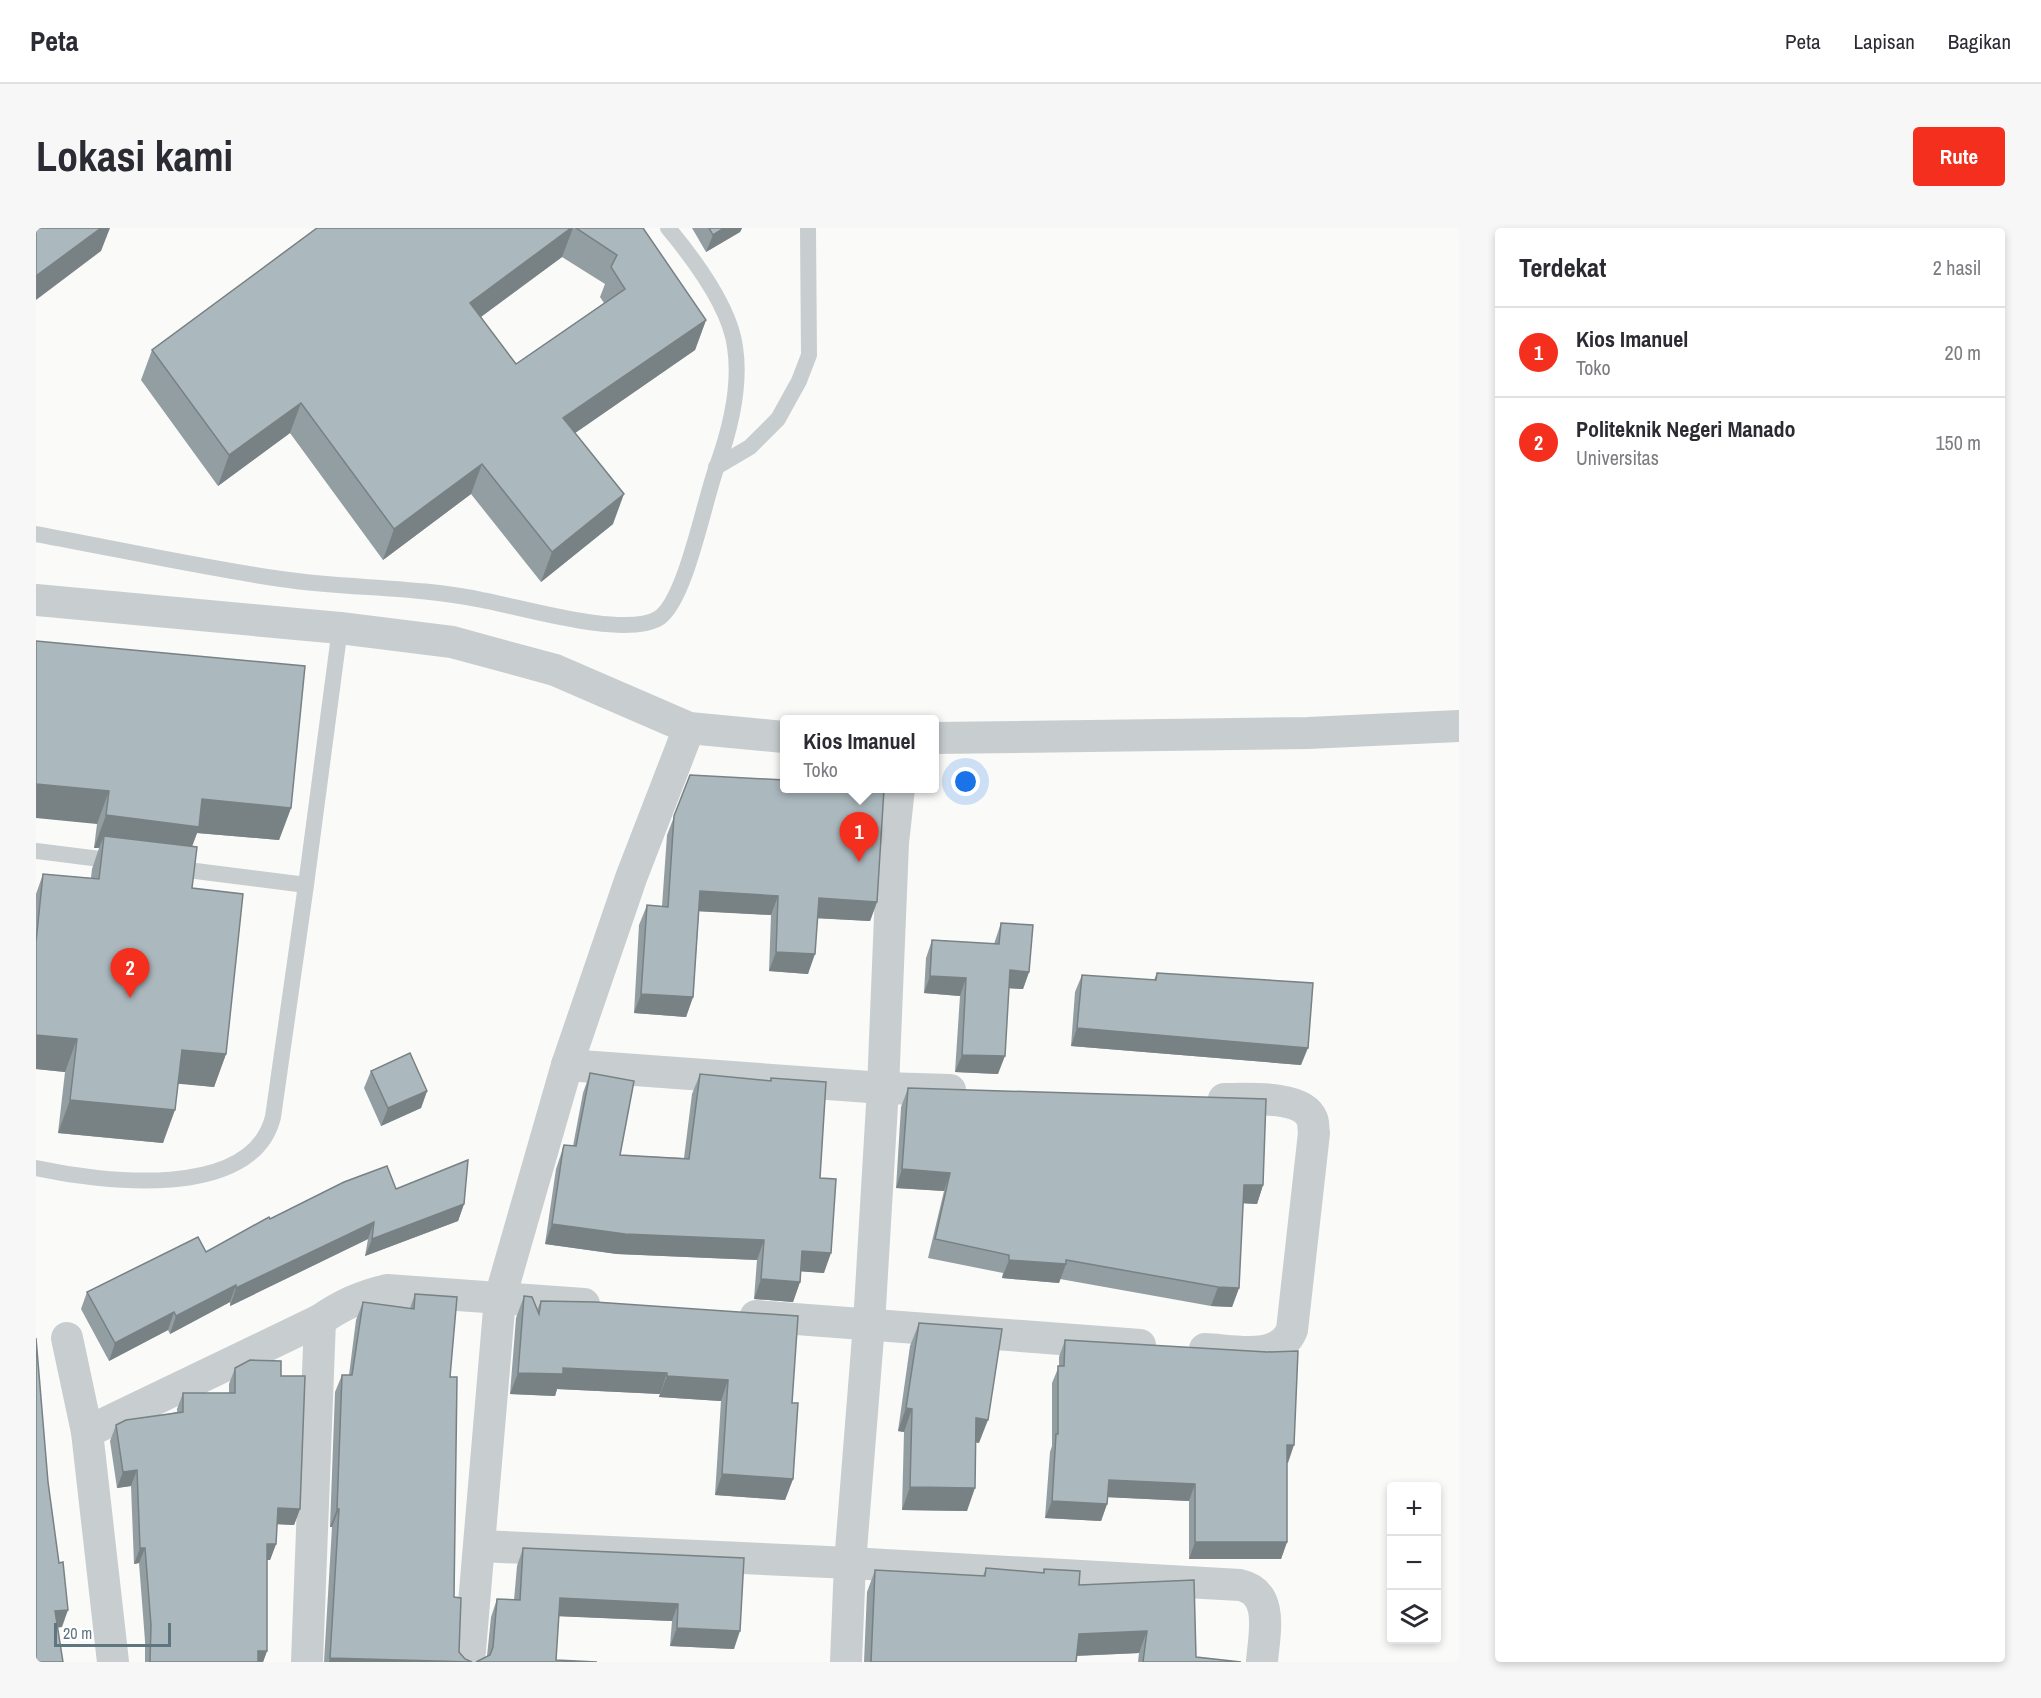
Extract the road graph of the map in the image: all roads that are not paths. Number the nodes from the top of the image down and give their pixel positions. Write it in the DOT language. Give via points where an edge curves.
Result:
graph roads {
  1 [pos="668,228"];
  2 [pos="808,228"];
  3 [pos="716,467"];
  4 [pos="36,534"];
  5 [pos="36,600"];
  6 [pos="339,628"];
  7 [pos="1459,726"];
  8 [pos="689,728"];
  9 [pos="780,737"];
  10 [pos="939,738"];
  11 [pos="899,793"];
  12 [pos="36,851"];
  13 [pos="130,863"];
  14 [pos="153,866"];
  15 [pos="306,885"];
  16 [pos="567,1065"];
  17 [pos="883,1088"];
  18 [pos="978,1091"];
  19 [pos="1191,1098"];
  20 [pos="36,1168"];
  21 [pos="500,1298"];
  22 [pos="607,1306"];
  23 [pos="726,1314"];
  24 [pos="320,1320"];
  25 [pos="869,1324"];
  26 [pos="67,1338"];
  27 [pos="87,1432"];
  28 [pos="480,1546"];
  29 [pos="850,1563"];
  30 [pos="113,1662"];
  31 [pos="307,1662"];
  32 [pos="469,1662"];
  33 [pos="846,1662"];
  34 [pos="1262,1662"];
  1 -- 3 [label="lane" via="723,309 735,345 737,377 729,427"];
  2 -- 3 [label="lane" via="806,364 778,419 750,447"];
  3 -- 4 [label="lane" via="672,606 648,622 578,620 482,599 283,580"];
  5 -- 6 [label="street"];
  6 -- 8 [label="street" via="452,642 555,670"];
  6 -- 15 [label="lane"];
  7 -- 10 [label="street" via="1308,733"];
  8 -- 9 [label="street"];
  8 -- 16 [label="street" via="631,878"];
  11 -- 17 [label="street"];
  12 -- 13 [label="lane"];
  14 -- 15 [label="lane"];
  15 -- 20 [label="lane" via="273,1118 258,1147 245,1160 221,1171 148,1182"];
  16 -- 17 [label="street"];
  16 -- 21 [label="street"];
  17 -- 18 [label="street"];
  17 -- 25 [label="street"];
  19 -- 25 [label="street" via="1294,1104 1306,1110 1312,1119 1314,1133 1292,1330 1281,1345 1262,1351 1152,1346"];
  21 -- 22 [label="street"];
  21 -- 24 [label="street" via="387,1290 351,1300"];
  21 -- 28 [label="street"];
  23 -- 25 [label="street"];
  24 -- 27 [label="street"];
  24 -- 31 [label="street"];
  25 -- 29 [label="street"];
  26 -- 27 [label="street"];
  27 -- 30 [label="street"];
  28 -- 29 [label="street"];
  28 -- 32 [label="street"];
  29 -- 33 [label="street"];
  29 -- 34 [label="street" via="1251,1588 1263,1602"];
}
